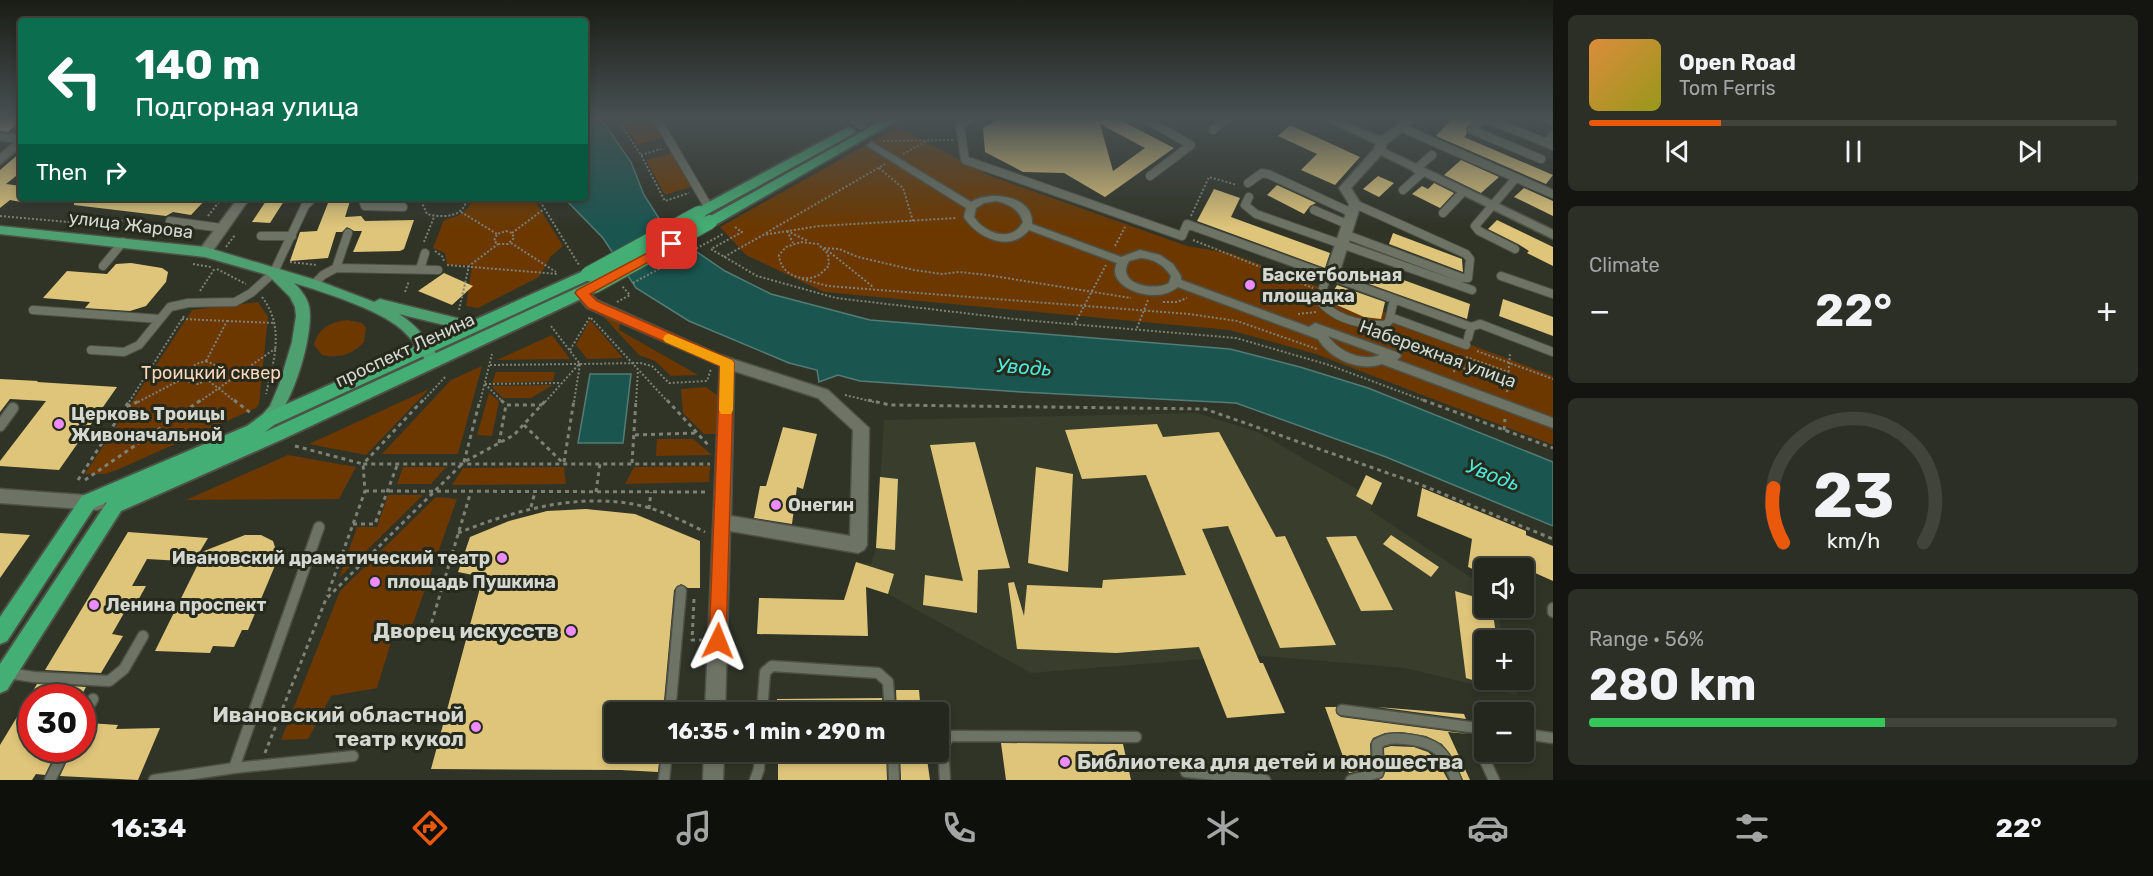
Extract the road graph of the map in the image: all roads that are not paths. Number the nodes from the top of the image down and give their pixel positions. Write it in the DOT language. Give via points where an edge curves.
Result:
graph roads {
  1 [pos="676,155"];
  2 [pos="804,155"];
  3 [pos="820,155"];
  4 [pos="895,155"];
  5 [pos="964,155"];
  6 [pos="1177,155"];
  7 [pos="1372,155"];
  8 [pos="1395,155"];
  9 [pos="1432,155"];
  10 [pos="1463,155"];
  11 [pos="1532,155"];
  12 [pos="1541,159"];
  13 [pos="1419,171"];
  14 [pos="1150,176"];
  15 [pos="1515,179"];
  16 [pos="1245,185"];
  17 [pos="1403,190"];
  18 [pos="1463,192"];
  19 [pos="1553,194"];
  20 [pos="1249,197"];
  21 [pos="242,201"];
  22 [pos="310,201"];
  23 [pos="363,201"];
  24 [pos="1492,205"];
  25 [pos="403,207"];
  26 [pos="972,209"];
  27 [pos="1314,210"];
  28 [pos="1443,213"];
  29 [pos="706,214"];
  30 [pos="170,221"];
  31 [pos="1349,224"];
  32 [pos="1028,226"];
  33 [pos="222,228"];
  34 [pos="0,230"];
  35 [pos="348,233"];
  36 [pos="1553,235"];
  37 [pos="261,236"];
  38 [pos="292,236"];
  39 [pos="123,242"];
  40 [pos="1515,249"];
  41 [pos="205,252"];
  42 [pos="425,253"];
  43 [pos="1122,261"];
  44 [pos="103,266"];
  45 [pos="336,268"];
  46 [pos="420,269"];
  47 [pos="438,270"];
  48 [pos="273,273"];
  49 [pos="1501,276"];
  50 [pos="1331,277"];
  51 [pos="1176,279"];
  52 [pos="586,280"];
  53 [pos="314,284"];
  54 [pos="1472,290"];
  55 [pos="1553,294"];
  56 [pos="350,297"];
  57 [pos="1394,300"];
  58 [pos="33,310"];
  59 [pos="1390,317"];
  60 [pos="160,319"];
  61 [pos="473,327"];
  62 [pos="1471,327"];
  63 [pos="91,350"];
  64 [pos="1553,352"];
  65 [pos="430,355"];
  66 [pos="1383,356"];
  67 [pos="727,363"];
  68 [pos="13,408"];
  69 [pos="1553,415"];
  70 [pos="253,422"];
  71 [pos="1553,423"];
  72 [pos="0,426"];
  73 [pos="0,496"];
  74 [pos="88,502"];
  75 [pos="115,505"];
  76 [pos="319,527"];
  77 [pos="717,529"];
  78 [pos="681,591"];
  79 [pos="1553,608"];
  80 [pos="1553,612"];
  81 [pos="0,634"];
  82 [pos="143,636"];
  83 [pos="3,678"];
  84 [pos="671,702"];
  85 [pos="715,702"];
  86 [pos="763,702"];
  87 [pos="889,702"];
  88 [pos="1342,710"];
  89 [pos="1474,728"];
  90 [pos="1534,735"];
  91 [pos="1136,737"];
  92 [pos="1553,738"];
  93 [pos="353,756"];
  94 [pos="59,762"];
  95 [pos="666,762"];
  96 [pos="713,762"];
  97 [pos="759,762"];
  98 [pos="893,762"];
  99 [pos="1486,762"];
  100 [pos="234,768"];
  101 [pos="1186,772"];
  102 [pos="50,780"];
  103 [pos="154,780"];
  104 [pos="664,780"];
  105 [pos="712,780"];
  106 [pos="755,780"];
  107 [pos="894,780"];
  108 [pos="945,780"];
  109 [pos="1265,780"];
  110 [pos="1352,780"];
  111 [pos="1456,780"];
  112 [pos="1494,780"];
  1 -- 29 [label="lane"];
  2 -- 29 [label="highway, проспект Ленина"];
  3 -- 29 [label="highway, проспект Ленина"];
  4 -- 26 [label="street"];
  5 -- 50 [label="lane" via="965,160 1182,236 1187,224"];
  6 -- 14 [label="lane"];
  7 -- 31 [label="street" via="1345,188"];
  8 -- 13 [label="street"];
  9 -- 13 [label="lane"];
  10 -- 15 [label="lane"];
  11 -- 12 [label="lane"];
  13 -- 17 [label="lane"];
  13 -- 18 [label="street"];
  15 -- 19 [label="lane"];
  15 -- 24 [label="lane"];
  16 -- 31 [label="lane" via="1262,173 1268,174"];
  18 -- 24 [label="street"];
  18 -- 28 [label="lane"];
  20 -- 31 [label="lane" via="1245,205 1251,211"];
  21 -- 33 [label="street"];
  22 -- 38 [label="lane"];
  23 -- 25 [label="lane" via="365,206"];
  24 -- 36 [label="street"];
  24 -- 40 [label="lane" via="1475,226"];
  26 -- 32 [label="street" via="996,198 1016,204 1028,217"];
  26 -- 32 [label="street" via="978,230 996,237 1016,236"];
  27 -- 31 [label="lane"];
  29 -- 52 [label="highway, проспект Ленина, bridge"];
  30 -- 33 [label="lane"];
  31 -- 31 [label="lane" via="1466,254 1470,275 1462,278"];
  31 -- 50 [label="street"];
  31 -- 54 [label="lane"];
  32 -- 43 [label="street"];
  33 -- 41 [label="street"];
  34 -- 39 [label="main road, улица Жарова"];
  35 -- 45 [label="lane"];
  37 -- 38 [label="lane"];
  38 -- 48 [label="lane"];
  39 -- 41 [label="main road, улица Жарова"];
  39 -- 44 [label="lane"];
  41 -- 48 [label="main road, улица Жарова"];
  42 -- 46 [label="lane"];
  43 -- 51 [label="street" via="1134,255 1152,256 1168,264"];
  43 -- 51 [label="street" via="1120,272 1135,288 1163,292"];
  45 -- 46 [label="lane"];
  45 -- 53 [label="lane"];
  46 -- 47 [label="lane"];
  48 -- 53 [label="main road"];
  48 -- 60 [label="lane" via="244,298 177,304"];
  48 -- 70 [label="main road" via="293,290 301,304 301,334 273,415"];
  49 -- 55 [label="lane"];
  50 -- 57 [label="lane"];
  50 -- 59 [label="lane" via="1321,291 1322,305 1368,325 1384,325"];
  51 -- 66 [label="street, Набережная улица" via="1323,333 1332,350 1375,363"];
  52 -- 61 [label="highway, проспект Ленина"];
  52 -- 65 [label="highway, проспект Ленина"];
  52 -- 67 [label="street" via="592,304"];
  53 -- 56 [label="main road"];
  56 -- 61 [label="main road"];
  56 -- 65 [label="main road" via="406,325"];
  57 -- 59 [label="lane"];
  57 -- 62 [label="lane"];
  58 -- 60 [label="lane"];
  59 -- 62 [label="lane" via="1467,342"];
  60 -- 63 [label="lane" via="139,345 124,352"];
  61 -- 65 [label="highway, проспект Ленина"];
  62 -- 64 [label="lane" via="1480,324"];
  65 -- 70 [label="highway, проспект Ленина" via="268,420"];
  65 -- 75 [label="highway, проспект Ленина"];
  66 -- 69 [label="street, Набережная улица"];
  66 -- 71 [label="street, Набережная улица"];
  67 -- 77 [label="street" via="724,464"];
  67 -- 77 [label="street" via="823,394 861,428 858,545"];
  68 -- 72 [label="lane"];
  70 -- 74 [label="highway, проспект Ленина"];
  73 -- 74 [label="street"];
  74 -- 75 [label="street"];
  74 -- 81 [label="highway"];
  75 -- 83 [label="highway"];
  76 -- 100 [label="lane"];
  77 -- 85 [label="street"];
  78 -- 84 [label="lane"];
  79 -- 80 [label="lane"];
  82 -- 83 [label="lane" via="124,669 109,681"];
  86 -- 87 [label="lane" via="765,672 772,666 878,673 888,682"];
  88 -- 89 [label="lane"];
  90 -- 92 [label="lane"];
  91 -- 108 [label="lane" via="951,736 943,746"];
  93 -- 100 [label="lane"];
  94 -- 102 [label="lane"];
  95 -- 104 [label="lane"];
  96 -- 105 [label="street"];
  97 -- 106 [label="lane"];
  98 -- 107 [label="lane"];
  99 -- 112 [label="lane"];
  100 -- 103 [label="lane"];
  101 -- 109 [label="lane"];
  110 -- 111 [label="lane" via="1378,773 1377,744 1383,738 1426,740 1447,756"];
}
